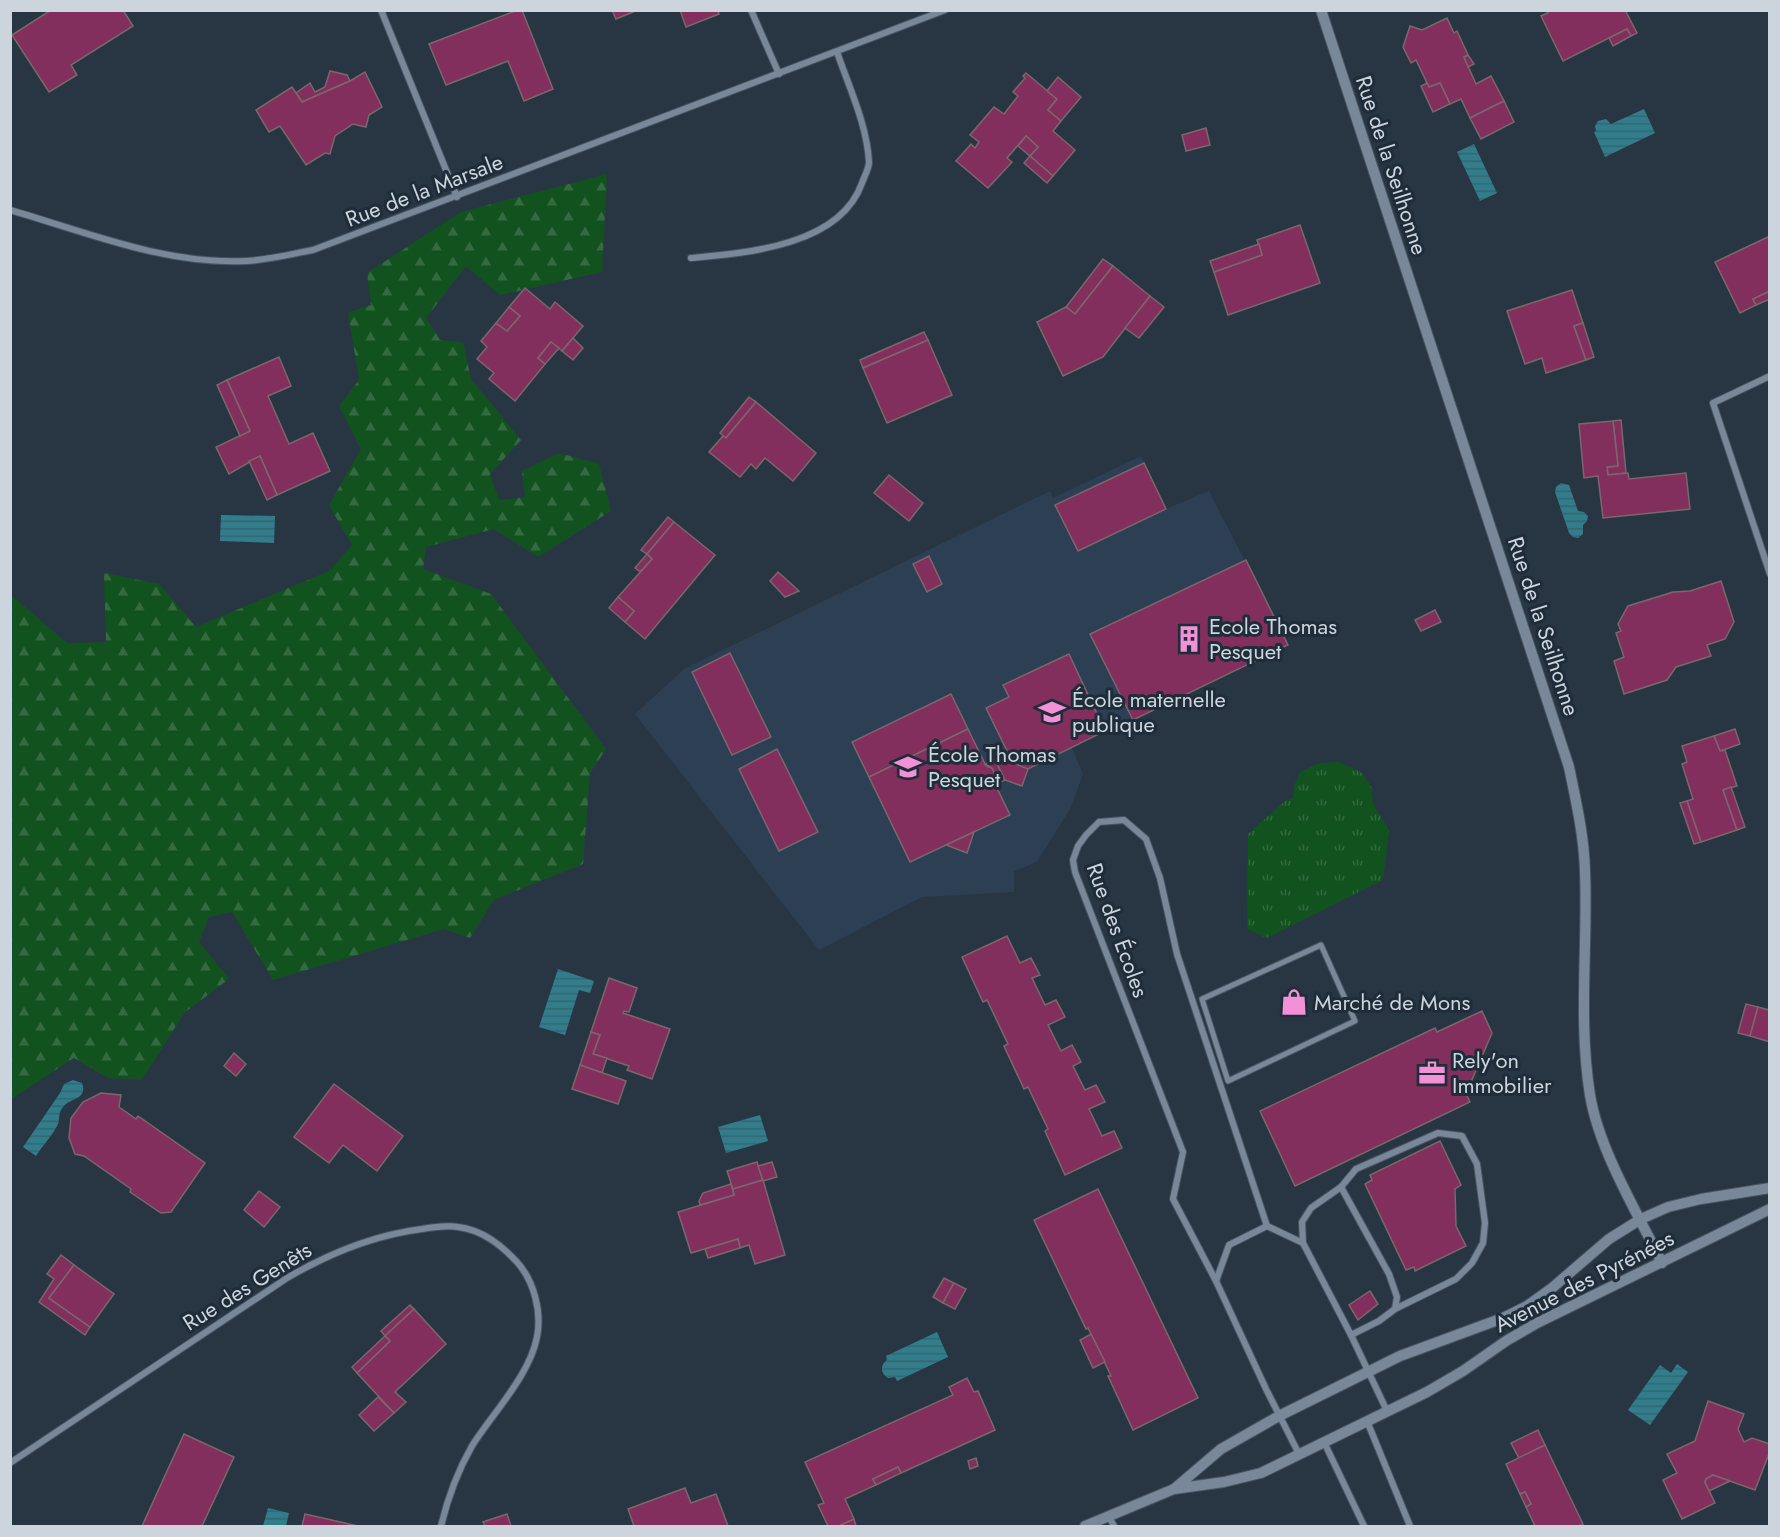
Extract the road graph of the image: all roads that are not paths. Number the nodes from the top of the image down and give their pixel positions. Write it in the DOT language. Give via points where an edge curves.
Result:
graph roads {
  1 [pos="381,10"];
  2 [pos="751,10"];
  3 [pos="945,10"];
  4 [pos="1321,10"];
  5 [pos="837,52"];
  6 [pos="778,74"];
  7 [pos="457,197"];
  8 [pos="10,210"];
  9 [pos="691,258"];
  10 [pos="1770,376"];
  11 [pos="1770,574"];
  12 [pos="1228,1081"];
  13 [pos="1341,1187"];
  14 [pos="1770,1188"];
  15 [pos="1770,1209"];
  16 [pos="1641,1219"];
  17 [pos="1267,1227"];
  18 [pos="1303,1243"];
  19 [pos="1662,1263"];
  20 [pos="1216,1281"];
  21 [pos="1395,1309"];
  22 [pos="1351,1335"];
  23 [pos="1368,1372"];
  24 [pos="1387,1411"];
  25 [pos="1279,1416"];
  26 [pos="1367,1421"];
  27 [pos="1324,1442"];
  28 [pos="1299,1455"];
  29 [pos="10,1463"];
  30 [pos="1174,1489"];
  31 [pos="1112,1522"];
  32 [pos="441,1527"];
  33 [pos="1085,1527"];
  34 [pos="1364,1527"];
  35 [pos="1410,1527"];
  1 -- 7 [label="street"];
  2 -- 6 [label="street"];
  3 -- 5 [label="street, Rue de la Marsale"];
  4 -- 16 [label="street, Rue de la Seilhonne" via="1569,767 1585,869 1585,1047 1590,1095 1597,1125"];
  5 -- 6 [label="street, Rue de la Marsale"];
  5 -- 9 [label="street" via="862,126 869,164 859,192 841,215 783,245"];
  6 -- 7 [label="street, Rue de la Marsale"];
  7 -- 8 [label="street, Rue de la Marsale" via="314,250 246,261 197,259 149,251"];
  10 -- 11 [label="street" via="1713,403"];
  12 -- 12 [label="street" via="1355,1021 1320,945 1202,999"];
  13 -- 18 [label="street" via="1311,1208 1302,1222"];
  13 -- 21 [label="street" via="1389,1274 1397,1296"];
  13 -- 21 [label="street" via="1356,1169 1438,1132 1462,1136 1477,1164 1485,1223 1482,1243 1472,1263 1456,1279"];
  14 -- 16 [label="street, Avenue des Pyrénées" via="1701,1199"];
  15 -- 19 [label="street, Avenue des Pyrénées"];
  16 -- 19 [label="street, Rue de la Seilhonne"];
  16 -- 23 [label="street, Avenue des Pyrénées" via="1527,1306"];
  17 -- 18 [label="street"];
  17 -- 20 [label="street" via="1229,1245"];
  17 -- 20 [label="street, Rue des Écoles" via="1177,954 1160,878 1146,839 1124,820 1099,822 1077,846 1072,860 1075,872 1183,1152 1173,1199"];
  18 -- 22 [label="street"];
  19 -- 24 [label="street, Avenue des Pyrénées" via="1537,1323 1463,1371"];
  20 -- 25 [label="street, Rue des Écoles"];
  21 -- 22 [label="street"];
  22 -- 23 [label="street"];
  23 -- 24 [label="street"];
  23 -- 25 [label="street, Avenue des Pyrénées"];
  24 -- 26 [label="street, Avenue des Pyrénées"];
  25 -- 28 [label="street"];
  25 -- 30 [label="street, Avenue des Pyrénées" via="1221,1449"];
  26 -- 27 [label="street, Avenue des Pyrénées"];
  26 -- 35 [label="street"];
  27 -- 28 [label="street, Avenue des Pyrénées"];
  27 -- 34 [label="street"];
  28 -- 30 [label="street, Avenue des Pyrénées" via="1261,1473"];
  29 -- 32 [label="street, Rue des Genêts" via="315,1262 383,1236 458,1227 492,1239 519,1264 536,1300 538,1327 522,1373 457,1473"];
  30 -- 31 [label="street, Avenue des Pyrénées"];
  31 -- 33 [label="street, Avenue des Pyrénées"];
}
